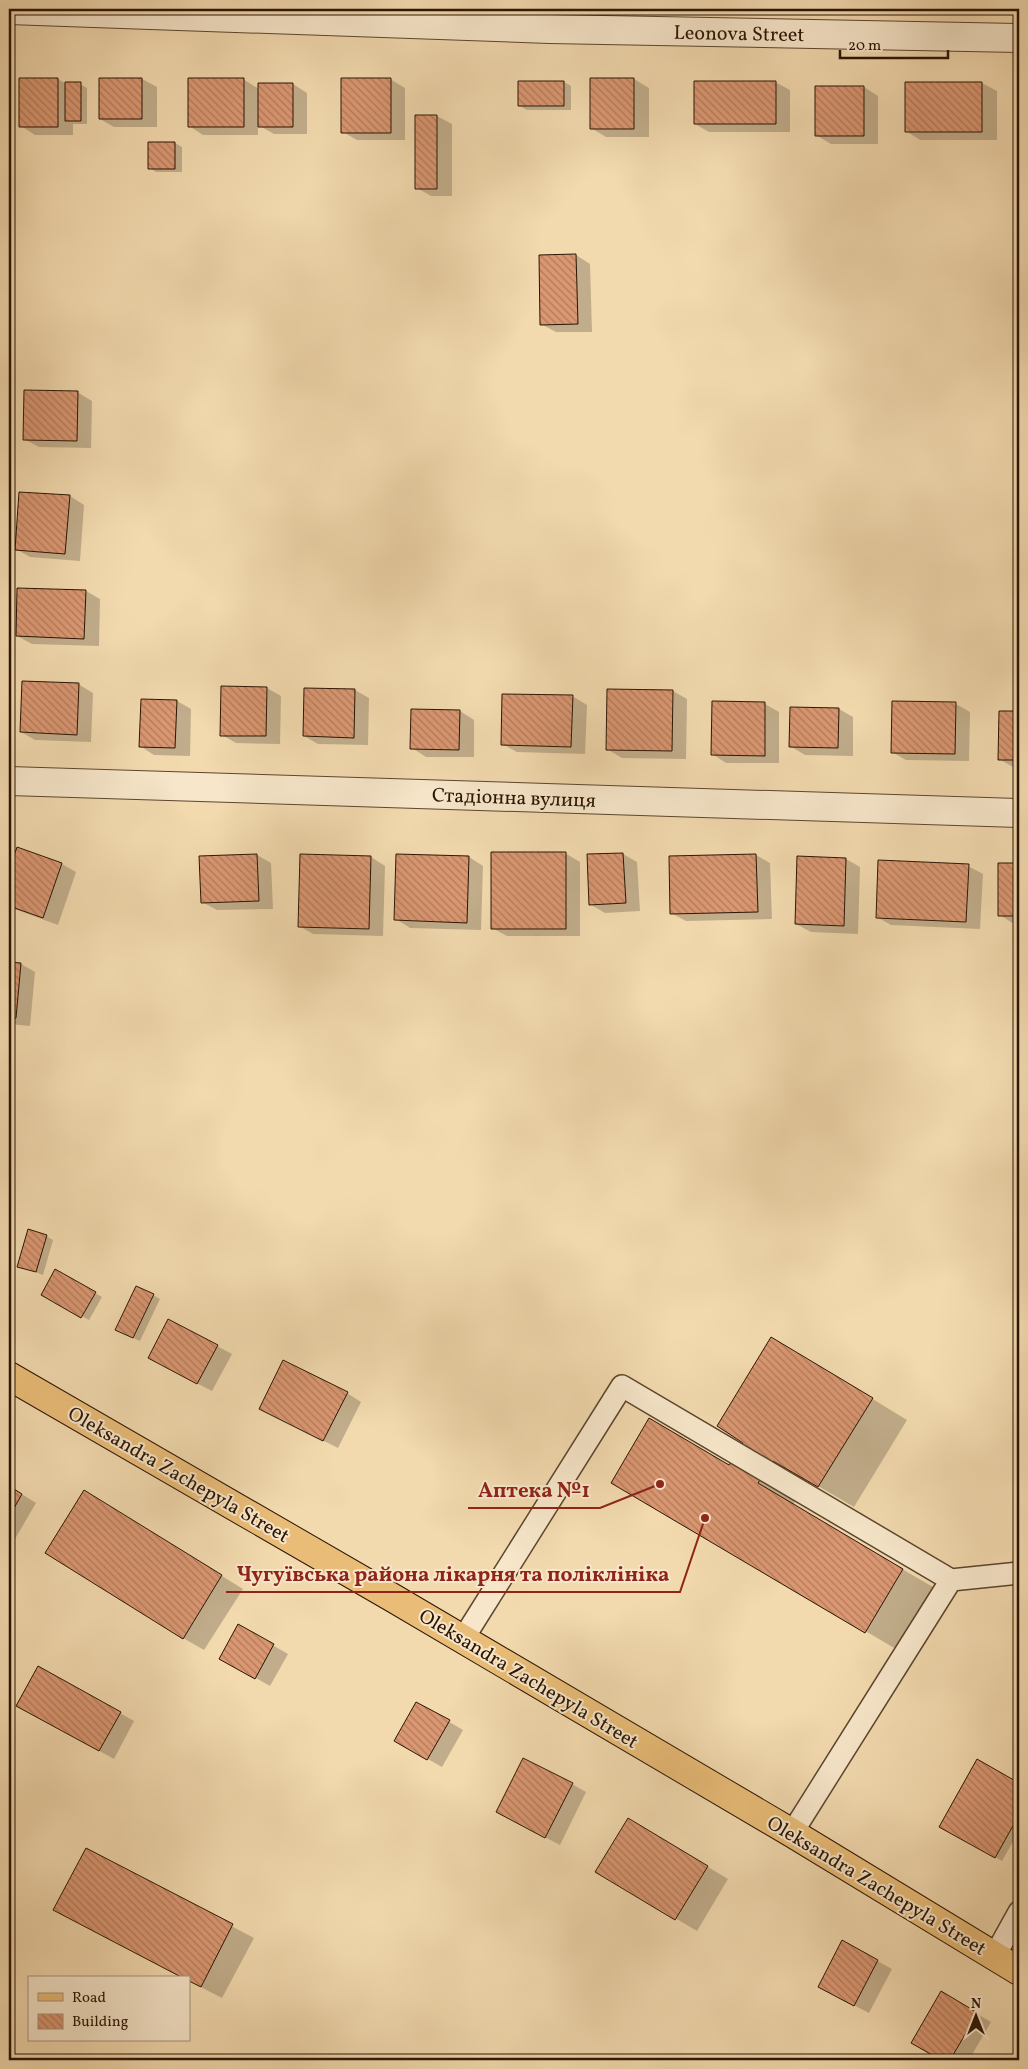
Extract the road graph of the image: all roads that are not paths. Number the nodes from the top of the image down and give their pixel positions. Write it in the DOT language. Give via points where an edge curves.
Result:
graph roads {
  1 [pos="9,10"];
  2 [pos="550,19"];
  3 [pos="1019,38"];
  4 [pos="9,781"];
  5 [pos="1019,813"];
  6 [pos="9,1376"];
  7 [pos="1019,1573"];
  8 [pos="951,1580"];
  9 [pos="463,1640"];
  10 [pos="792,1833"];
  11 [pos="1019,1912"];
  12 [pos="994,1957"];
  13 [pos="1019,1971"];
  1 -- 2 [label="street, Leonova Street"];
  2 -- 3 [label="street, Leonova Street"];
  4 -- 5 [label="street, Стадіонна вулиця"];
  6 -- 9 [label="main road, Oleksandra Zachepyla Street"];
  7 -- 8 [label="lane"];
  8 -- 9 [label="lane" via="622,1386"];
  8 -- 10 [label="lane"];
  9 -- 10 [label="main road, Oleksandra Zachepyla Street"];
  10 -- 12 [label="main road, Oleksandra Zachepyla Street"];
  11 -- 12 [label="lane"];
  12 -- 13 [label="main road, Oleksandra Zachepyla Street"];
}
